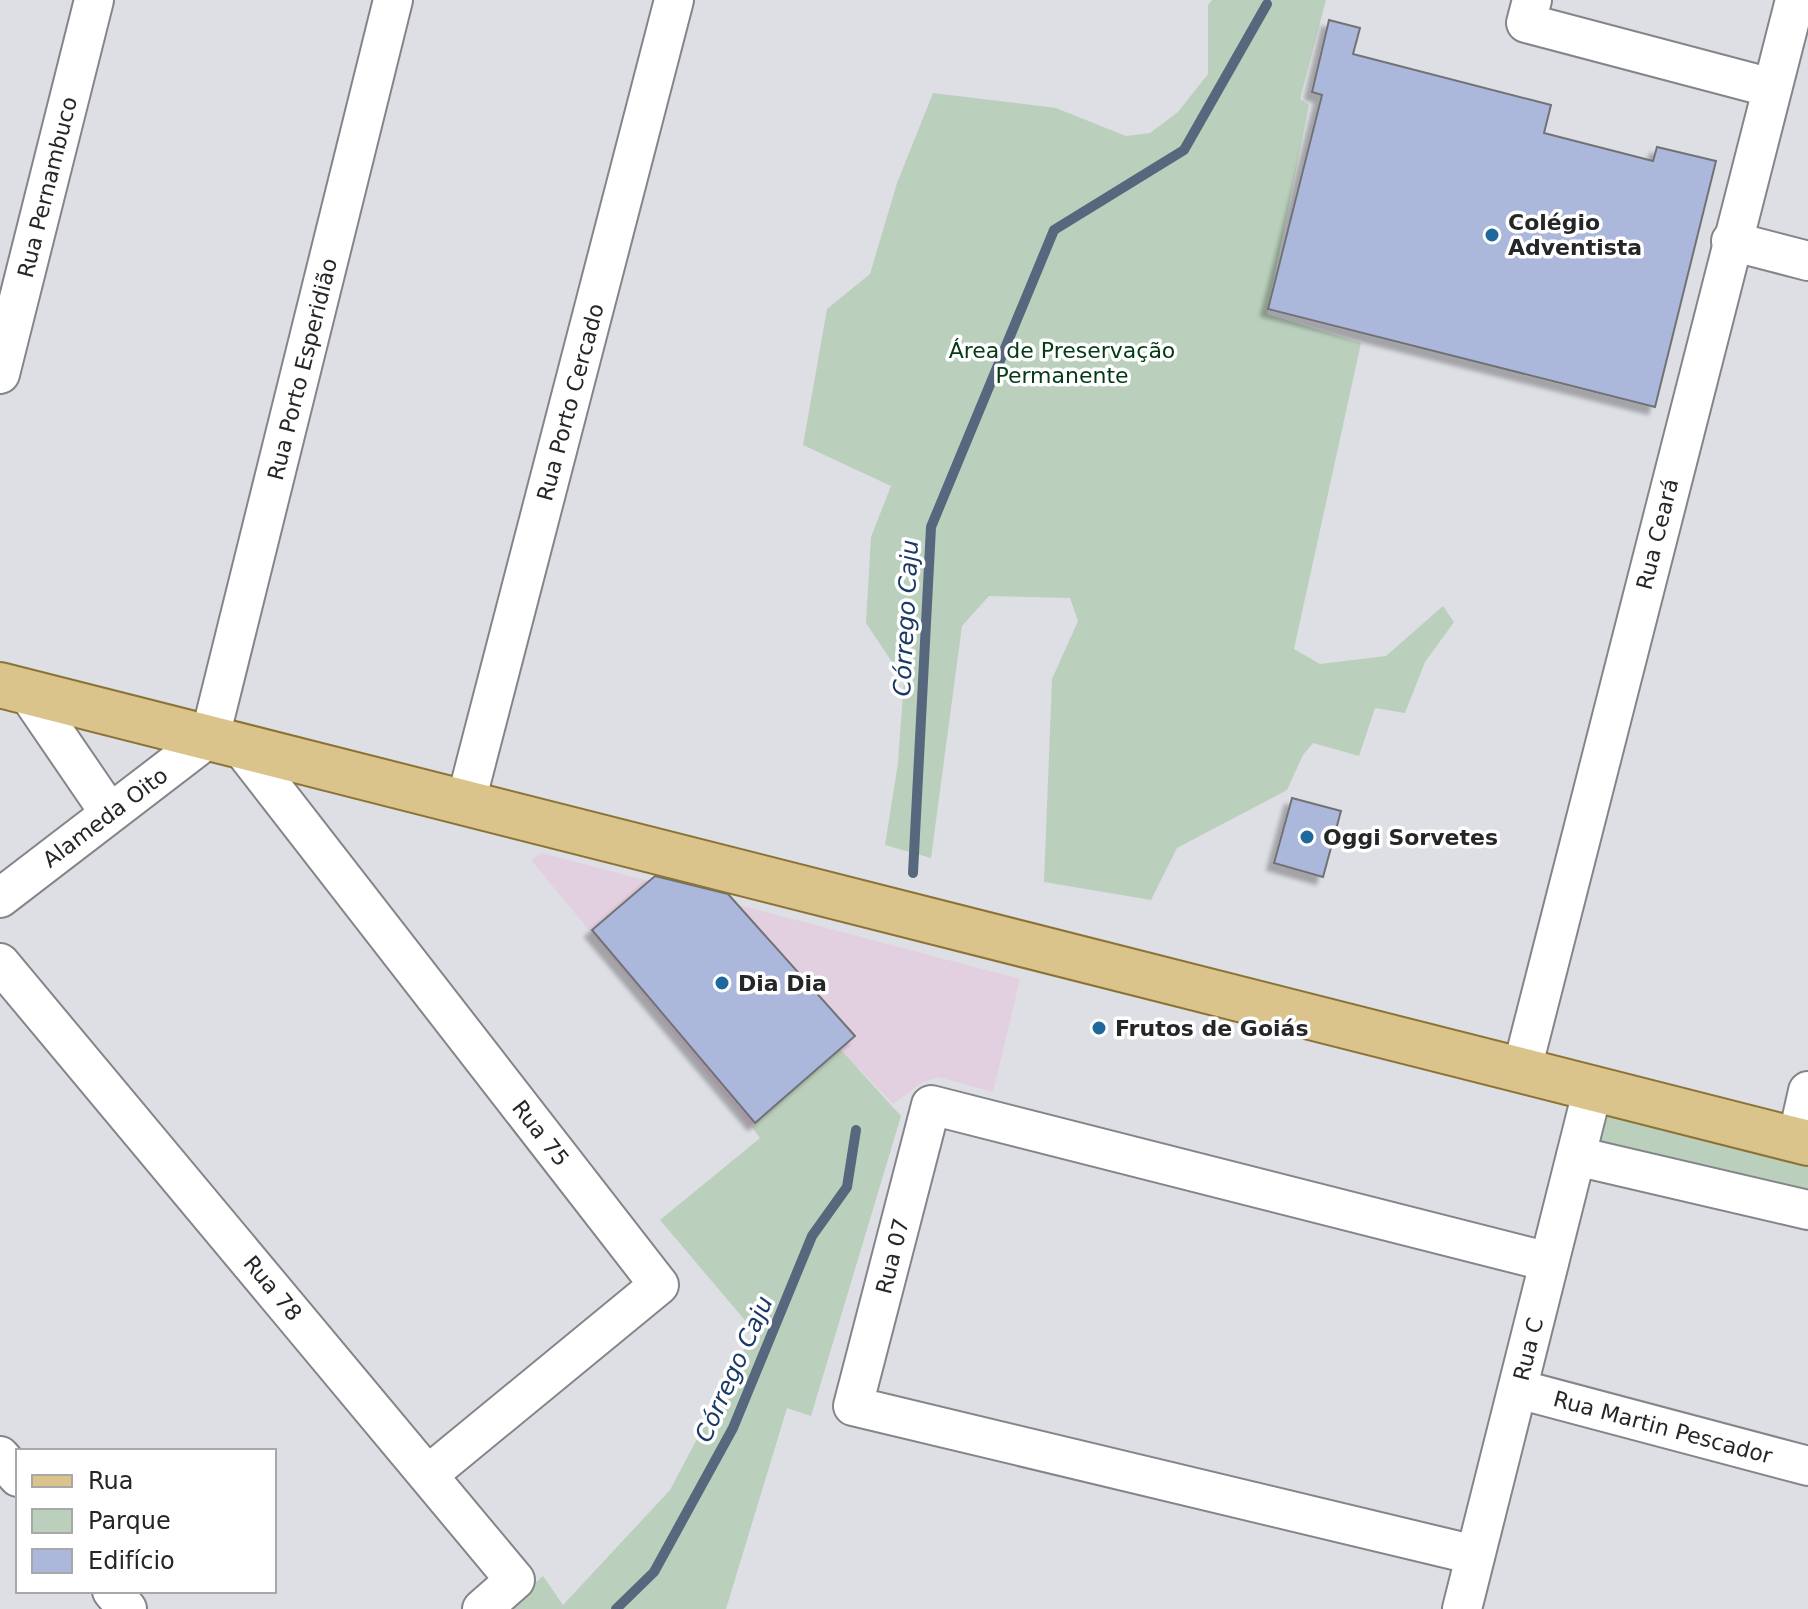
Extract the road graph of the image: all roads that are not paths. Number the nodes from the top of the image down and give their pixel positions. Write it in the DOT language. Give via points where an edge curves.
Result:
graph roads {
  1 [pos="94,0"];
  2 [pos="393,0"];
  3 [pos="674,0"];
  4 [pos="1532,0"];
  5 [pos="1795,0"];
  6 [pos="1772,88"];
  7 [pos="1731,241"];
  8 [pos="1808,261"];
  9 [pos="0,374"];
  10 [pos="14,689"];
  11 [pos="226,742"];
  12 [pos="465,805"];
  13 [pos="109,812"];
  14 [pos="0,898"];
  15 [pos="0,963"];
  16 [pos="1522,1069"];
  17 [pos="1593,1088"];
  18 [pos="1808,1091"];
  19 [pos="1803,1141"];
  20 [pos="1576,1156"];
  21 [pos="1808,1210"];
  22 [pos="1549,1262"];
  23 [pos="1518,1389"];
  24 [pos="0,1456"];
  25 [pos="1808,1466"];
  26 [pos="429,1474"];
  27 [pos="16,1475"];
  28 [pos="1475,1555"];
  29 [pos="114,1593"];
  30 [pos="127,1609"];
  31 [pos="482,1609"];
  32 [pos="1462,1609"];
  1 -- 9 [label="street, Rua Pernambuco"];
  2 -- 11 [label="street, Rua Porto Esperidião"];
  3 -- 12 [label="street, Rua Porto Cercado"];
  4 -- 6 [label="street" via="1526,23"];
  5 -- 6 [label="street, Rua Ceará"];
  6 -- 7 [label="street, Rua Ceará"];
  7 -- 8 [label="street"];
  7 -- 16 [label="street, Rua Ceará"];
  10 -- 11 [label="main road"];
  10 -- 13 [label="street"];
  11 -- 12 [label="main road"];
  11 -- 13 [label="street, Alameda Oito"];
  11 -- 26 [label="street, Rua 75" via="659,1285"];
  12 -- 16 [label="main road"];
  13 -- 14 [label="street, Alameda Oito"];
  15 -- 26 [label="street, Rua 78"];
  16 -- 17 [label="main road"];
  17 -- 19 [label="main road"];
  17 -- 20 [label="street, Rua C"];
  18 -- 19 [label="street"];
  20 -- 21 [label="street"];
  20 -- 22 [label="street, Rua C"];
  22 -- 23 [label="street, Rua C"];
  22 -- 28 [label="street, Rua 07" via="931,1105 853,1406"];
  23 -- 25 [label="street, Rua Martin Pescador"];
  23 -- 28 [label="street, Rua C"];
  24 -- 27 [label="street"];
  26 -- 31 [label="street, Rua 78" via="515,1580"];
  28 -- 32 [label="street, Rua C"];
  29 -- 30 [label="street"];
}
